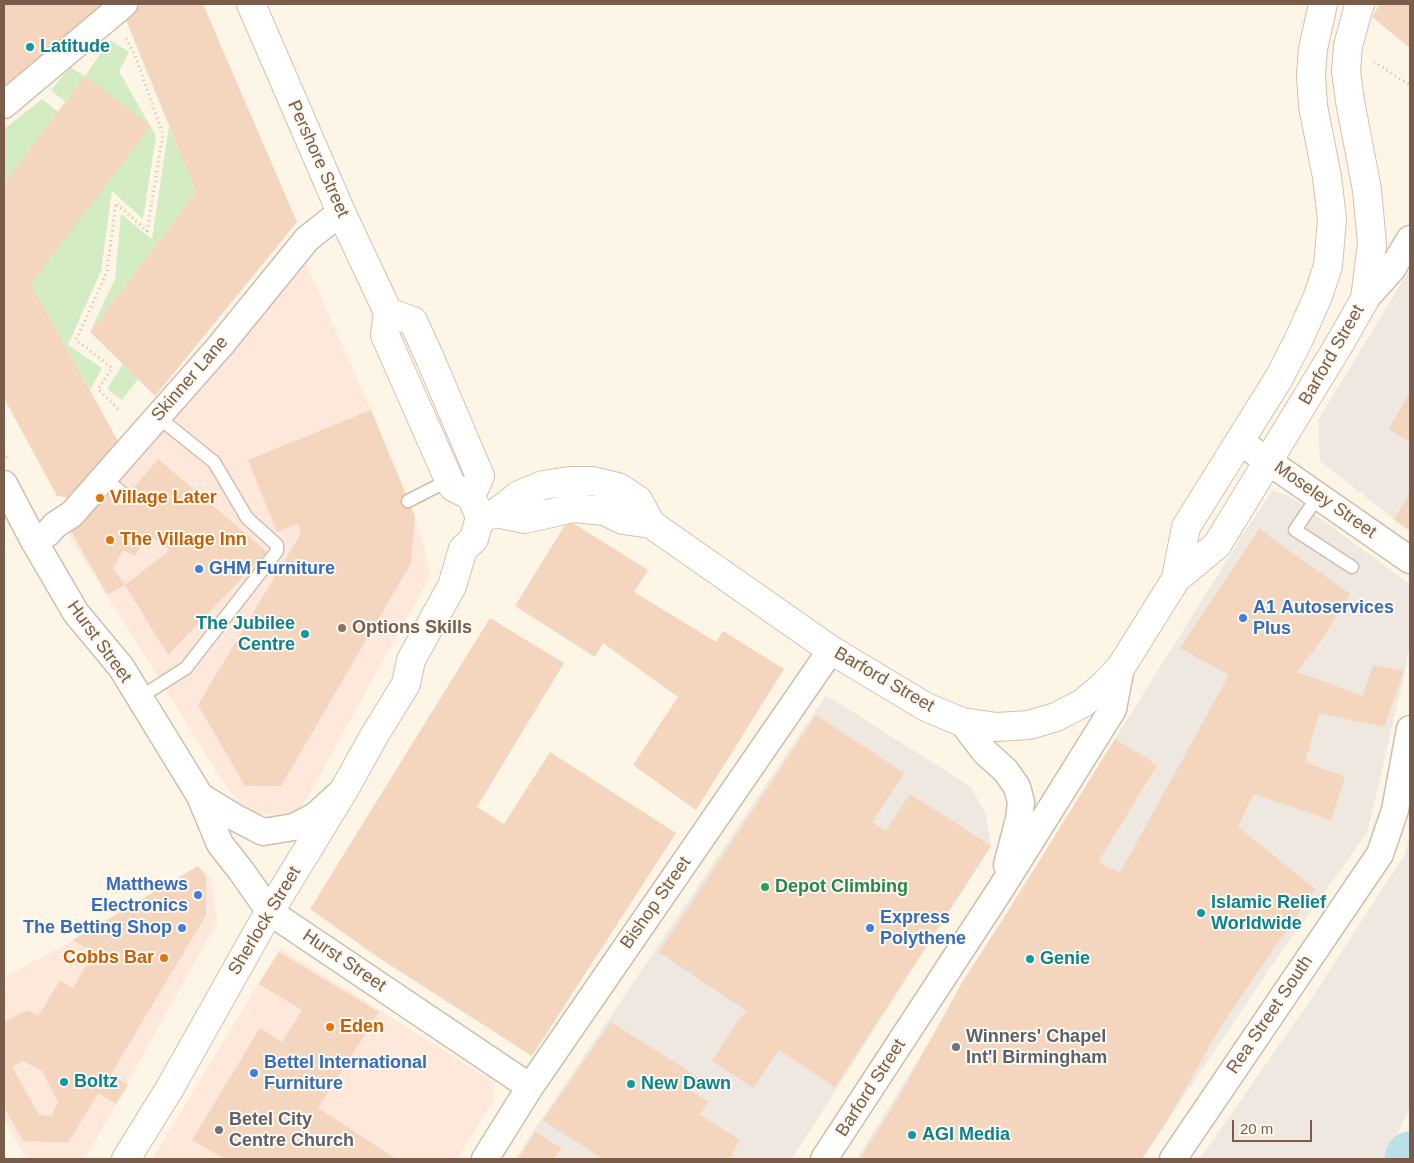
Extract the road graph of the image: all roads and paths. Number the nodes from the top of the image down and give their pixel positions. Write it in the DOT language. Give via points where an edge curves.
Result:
graph roads {
  1 [pos="124,4"];
  2 [pos="251,4"];
  3 [pos="1322,4"];
  4 [pos="1360,4"];
  5 [pos="1348,46"];
  6 [pos="136,58"];
  7 [pos="1410,85"];
  8 [pos="4,105"];
  9 [pos="340,212"];
  10 [pos="1410,239"];
  11 [pos="1364,299"];
  12 [pos="388,312"];
  13 [pos="118,409"];
  14 [pos="158,416"];
  15 [pos="1239,441"];
  16 [pos="1268,460"];
  17 [pos="104,478"];
  18 [pos="449,480"];
  19 [pos="4,484"];
  20 [pos="1318,496"];
  21 [pos="126,497"];
  22 [pos="408,501"];
  23 [pos="480,516"];
  24 [pos="34,540"];
  25 [pos="1410,560"];
  26 [pos="1352,567"];
  27 [pos="1176,579"];
  28 [pos="831,650"];
  29 [pos="1121,666"];
  30 [pos="139,698"];
  31 [pos="962,722"];
  32 [pos="1410,729"];
  33 [pos="344,790"];
  34 [pos="200,796"];
  35 [pos="1000,890"];
  36 [pos="270,912"];
  37 [pos="530,1088"];
  38 [pos="126,1159"];
  39 [pos="485,1159"];
  40 [pos="824,1159"];
  41 [pos="1172,1159"];
  1 -- 8 [label="street"];
  2 -- 9 [label="street, Pershore Street"];
  3 -- 15 [label="street, Barford Street" via="1311,74 1313,106 1332,219 1328,266 1299,339 1279,378"];
  4 -- 5 [label="street, Barford Street"];
  5 -- 7 [label="path"];
  5 -- 11 [label="street, Barford Street" via="1346,71 1367,190 1372,244"];
  6 -- 13 [label="path" via="163,134 147,230 116,203 107,272 76,340 112,368 98,389"];
  9 -- 12 [label="street, Pershore Street"];
  9 -- 14 [label="street, Skinner Lane" via="307,239"];
  10 -- 11 [label="street" via="1392,269"];
  11 -- 16 [label="street, Barford Street"];
  12 -- 18 [label="street" via="385,335"];
  12 -- 23 [label="street" via="413,321 429,356 480,476"];
  14 -- 17 [label="street, Skinner Lane"];
  14 -- 30 [label="lane" via="214,462 248,518 277,545 277,551 186,668"];
  15 -- 16 [label="street, Moseley Street"];
  15 -- 27 [label="street, Barford Street" via="1186,527"];
  16 -- 20 [label="street, Moseley Street"];
  16 -- 27 [label="street, Barford Street" via="1217,545"];
  17 -- 21 [label="lane"];
  17 -- 24 [label="street, Skinner Lane" via="72,514"];
  18 -- 22 [label="lane"];
  18 -- 23 [label="street"];
  19 -- 24 [label="street, Hurst Street"];
  20 -- 25 [label="street, Moseley Street"];
  20 -- 26 [label="lane" via="1295,530"];
  23 -- 28 [label="street, Barford Street" via="543,485 593,481 618,487 638,500 651,524"];
  23 -- 33 [label="street, Sherlock Street" via="463,549 452,586 411,660 406,684"];
  24 -- 30 [label="street, Hurst Street" via="76,613 121,667"];
  27 -- 29 [label="street, Barford Street"];
  28 -- 31 [label="street, Barford Street" via="926,707"];
  28 -- 37 [label="street, Bishop Street"];
  29 -- 31 [label="street" via="1083,703 1056,717 1029,725 997,727"];
  29 -- 35 [label="street, Barford Street" via="1112,709"];
  30 -- 34 [label="street, Hurst Street"];
  31 -- 35 [label="street, Barford Street" via="985,752 1006,771 1017,787 1021,802"];
  32 -- 41 [label="street, Rea Street South" via="1395,810 1380,854"];
  33 -- 34 [label="street, Hurst Street" via="308,820 294,827 263,832"];
  33 -- 36 [label="street, Sherlock Street"];
  34 -- 36 [label="street, Hurst Street" via="220,844"];
  35 -- 40 [label="street, Barford Street"];
  36 -- 37 [label="street, Hurst Street"];
  36 -- 38 [label="street, Sherlock Street"];
  37 -- 39 [label="street, Bishop Street"];
}
